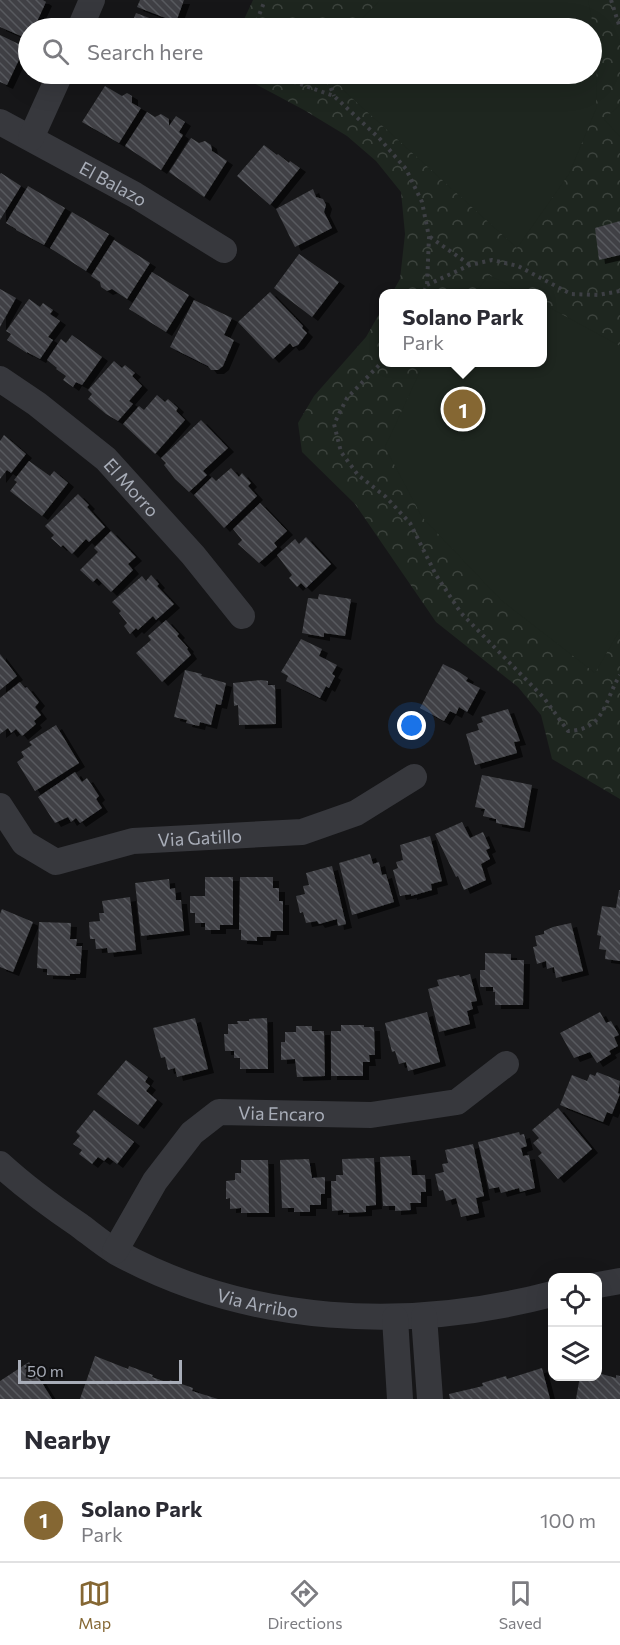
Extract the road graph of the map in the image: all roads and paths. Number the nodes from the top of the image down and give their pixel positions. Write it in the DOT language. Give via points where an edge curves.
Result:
graph roads {
  1 [pos="92,0"];
  2 [pos="265,0"];
  3 [pos="611,0"];
  4 [pos="84,18"];
  5 [pos="258,18"];
  6 [pos="620,28"];
  7 [pos="55,84"];
  8 [pos="302,84"];
  9 [pos="329,84"];
  10 [pos="334,96"];
  11 [pos="0,122"];
  12 [pos="31,138"];
  13 [pos="429,237"];
  14 [pos="224,250"];
  15 [pos="470,265"];
  16 [pos="427,285"];
  17 [pos="425,289"];
  18 [pos="620,291"];
  19 [pos="379,365"];
  20 [pos="0,379"];
  21 [pos="242,616"];
  22 [pos="620,675"];
  23 [pos="414,777"];
  24 [pos="0,806"];
  25 [pos="506,1064"];
  26 [pos="0,1164"];
  27 [pos="115,1251"];
  28 [pos="620,1281"];
  29 [pos="602,1284"];
  30 [pos="548,1295"];
  31 [pos="424,1316"];
  32 [pos="394,1318"];
  33 [pos="400,1399"];
  34 [pos="430,1399"];
  1 -- 4 [label="street"];
  2 -- 5 [label="path"];
  3 -- 6 [label="path"];
  7 -- 12 [label="street"];
  8 -- 10 [label="path"];
  9 -- 10 [label="path"];
  10 -- 13 [label="path" via="406,169 422,202"];
  11 -- 12 [label="street, El Balazo"];
  12 -- 14 [label="street, El Balazo"];
  13 -- 15 [label="path"];
  13 -- 16 [label="path"];
  15 -- 16 [label="path"];
  15 -- 18 [label="path" via="492,260 518,266 571,294"];
  16 -- 17 [label="path"];
  19 -- 22 [label="path" via="347,398 334,424 341,452 358,474 410,523 436,575 461,613 544,698 568,731 593,725 604,711"];
  20 -- 21 [label="street, El Morro" via="106,459"];
  23 -- 24 [label="street, Via Gatillo" via="356,813 302,832 133,841 56,862 24,843"];
  25 -- 27 [label="street, Via Encaro" via="457,1102 371,1115 219,1112 192,1133 155,1181"];
  26 -- 27 [label="street, Via Arribo" via="24,1187"];
  27 -- 32 [label="street, Via Arribo" via="193,1287 264,1307 330,1316"];
  28 -- 29 [label="street"];
  30 -- 31 [label="street, Via Arribo"];
  31 -- 32 [label="street, Via Arribo"];
  31 -- 34 [label="street"];
  32 -- 33 [label="street"];
}
